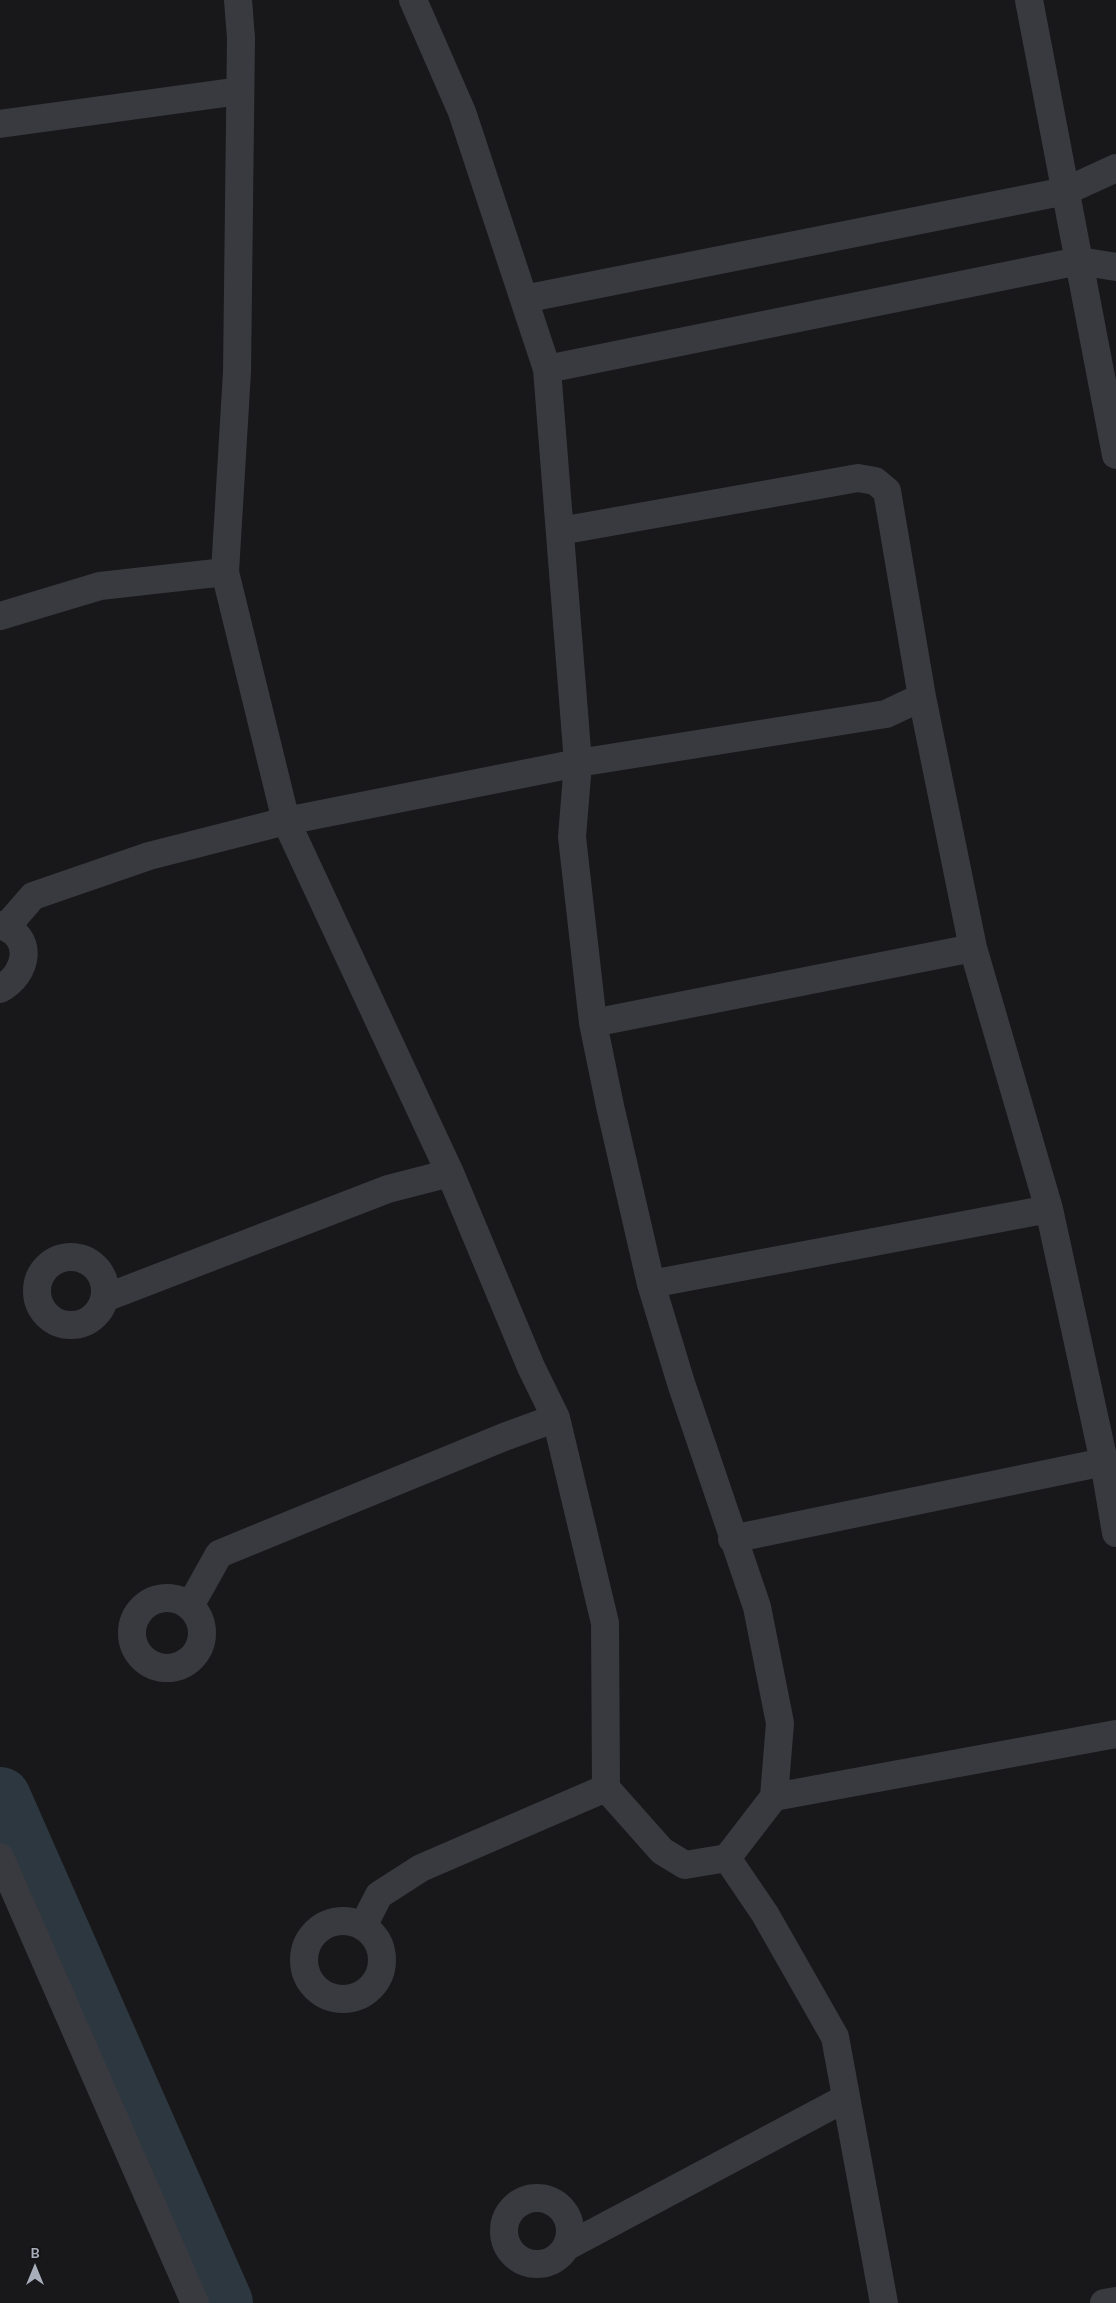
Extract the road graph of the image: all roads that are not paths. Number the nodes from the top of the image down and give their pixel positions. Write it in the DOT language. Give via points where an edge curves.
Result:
graph roads {
  1 [pos="238,0"];
  2 [pos="413,0"];
  3 [pos="1029,0"];
  4 [pos="240,91"];
  5 [pos="0,124"];
  6 [pos="1116,168"];
  7 [pos="1066,191"];
  8 [pos="1079,261"];
  9 [pos="1116,268"];
  10 [pos="524,300"];
  11 [pos="547,369"];
  12 [pos="1116,455"];
  13 [pos="560,531"];
  14 [pos="225,572"];
  15 [pos="0,616"];
  16 [pos="922,697"];
  17 [pos="578,763"];
  18 [pos="286,821"];
  19 [pos="3,926"];
  20 [pos="973,948"];
  21 [pos="0,989"];
  22 [pos="593,1023"];
  23 [pos="450,1173"];
  24 [pos="1049,1209"];
  25 [pos="651,1284"];
  26 [pos="105,1298"];
  27 [pos="556,1418"];
  28 [pos="1104,1462"];
  29 [pos="1116,1533"];
  30 [pos="732,1539"];
  31 [pos="190,1606"];
  32 [pos="1116,1734"];
  33 [pos="606,1788"];
  34 [pos="774,1797"];
  35 [pos="0,1857"];
  36 [pos="728,1858"];
  37 [pos="363,1926"];
  38 [pos="846,2098"];
  39 [pos="568,2246"];
  40 [pos="1116,2301"];
  41 [pos="194,2303"];
  42 [pos="884,2303"];
  43 [pos="1104,2303"];
  1 -- 4 [label="street"];
  2 -- 10 [label="street" via="462,112"];
  3 -- 7 [label="street"];
  4 -- 5 [label="street"];
  4 -- 14 [label="street" via="237,372"];
  6 -- 7 [label="street"];
  7 -- 8 [label="street"];
  7 -- 10 [label="street"];
  8 -- 9 [label="street"];
  8 -- 11 [label="street"];
  8 -- 12 [label="street"];
  10 -- 11 [label="street"];
  11 -- 13 [label="street"];
  13 -- 16 [label="street" via="858,478 875,481 887,491"];
  13 -- 17 [label="street"];
  14 -- 15 [label="street" via="100,586"];
  14 -- 18 [label="street"];
  16 -- 17 [label="street" via="886,714"];
  16 -- 20 [label="street"];
  17 -- 18 [label="street"];
  17 -- 22 [label="street" via="572,837"];
  18 -- 19 [label="street" via="149,856 34,896"];
  18 -- 23 [label="street"];
  19 -- 21 [label="street" via="17,935 23,946 24,960 12,982"];
  20 -- 22 [label="street"];
  20 -- 24 [label="street"];
  22 -- 25 [label="street"];
  23 -- 26 [label="street" via="388,1189"];
  23 -- 27 [label="street" via="531,1368"];
  24 -- 25 [label="street"];
  24 -- 28 [label="street"];
  25 -- 30 [label="street"];
  27 -- 31 [label="street" via="219,1554"];
  27 -- 33 [label="street" via="605,1623"];
  28 -- 29 [label="street"];
  28 -- 30 [label="street"];
  30 -- 34 [label="street" via="757,1608 780,1723"];
  32 -- 34 [label="street"];
  33 -- 36 [label="street" via="662,1851 685,1865"];
  33 -- 37 [label="street" via="421,1868 379,1895"];
  34 -- 36 [label="street"];
  35 -- 41 [label="street"];
  36 -- 38 [label="street" via="766,1914 835,2037"];
  38 -- 39 [label="street"];
  38 -- 42 [label="street"];
  40 -- 43 [label="street"];
}
